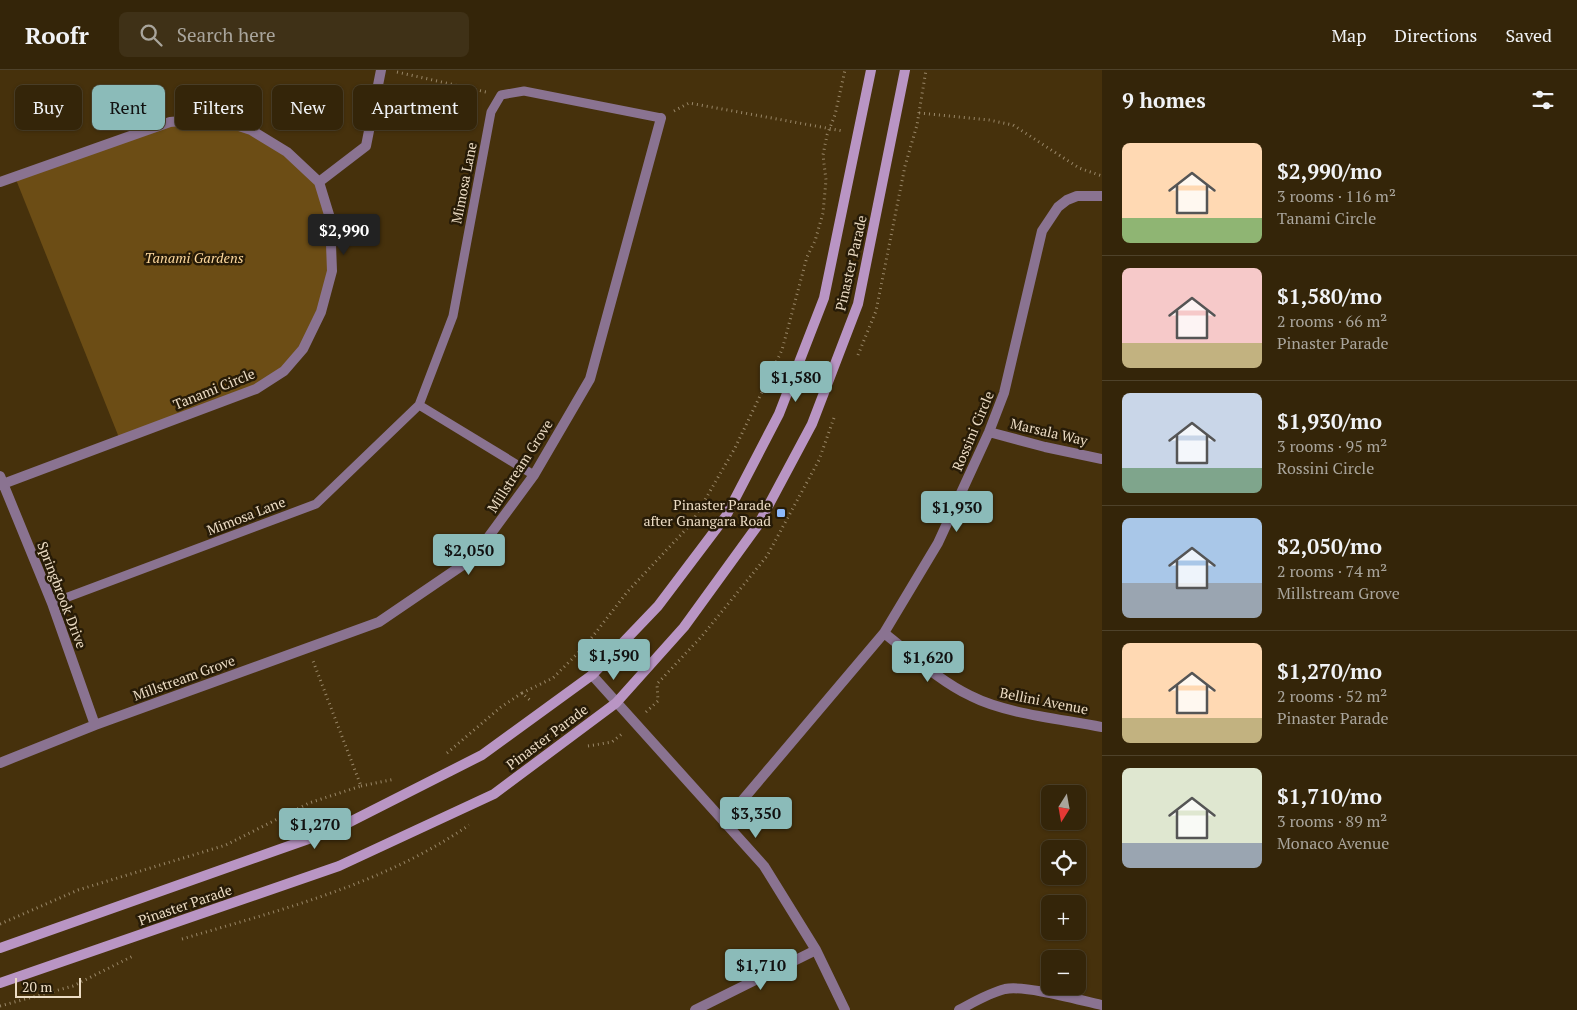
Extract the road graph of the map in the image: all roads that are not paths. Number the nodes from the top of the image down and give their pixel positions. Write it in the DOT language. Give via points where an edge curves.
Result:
graph roads {
  1 [pos="381,70"];
  2 [pos="871,70"];
  3 [pos="905,70"];
  4 [pos="662,118"];
  5 [pos="0,182"];
  6 [pos="319,182"];
  7 [pos="1102,196"];
  8 [pos="419,405"];
  9 [pos="989,432"];
  10 [pos="1102,459"];
  11 [pos="534,475"];
  12 [pos="1,482"];
  13 [pos="52,603"];
  14 [pos="884,633"];
  15 [pos="592,675"];
  16 [pos="616,703"];
  17 [pos="95,725"];
  18 [pos="1102,727"];
  19 [pos="0,763"];
  20 [pos="724,822"];
  21 [pos="0,948"];
  22 [pos="816,950"];
  23 [pos="0,983"];
  24 [pos="1102,1005"];
  25 [pos="695,1010"];
  26 [pos="845,1010"];
  27 [pos="959,1010"];
  1 -- 6 [label="street" via="366,146"];
  2 -- 15 [label="main road, Pinaster Parade" via="824,298 779,414 726,516 658,606"];
  3 -- 16 [label="main road, Pinaster Parade" via="858,304 812,424 758,524 684,627"];
  4 -- 8 [label="lane, Mimosa Lane" via="524,91 501,95 491,112 453,316"];
  4 -- 11 [label="street, Millstream Grove" via="590,379"];
  5 -- 6 [label="street, Tanami Circle" via="170,122 215,118 251,130 288,152"];
  6 -- 12 [label="street, Tanami Circle" via="330,218 332,271 321,312 303,349 284,371 256,389"];
  7 -- 9 [label="street, Rossini Circle" via="1077,196 1067,200 1058,207 1042,231 1004,393"];
  8 -- 11 [label="lane"];
  8 -- 13 [label="lane, Mimosa Lane" via="316,504"];
  9 -- 10 [label="street, Marsala Way"];
  9 -- 14 [label="street, Rossini Circle" via="938,543"];
  11 -- 17 [label="street, Millstream Grove" via="473,558 379,622"];
  12 -- 13 [label="street, Springbrook Drive"];
  13 -- 17 [label="street, Springbrook Drive"];
  14 -- 18 [label="street, Bellini Avenue" via="953,687 972,697 991,705"];
  14 -- 20 [label="street, Rossini Circle"];
  15 -- 16 [label="street"];
  15 -- 21 [label="main road, Pinaster Parade" via="482,755 334,830"];
  16 -- 20 [label="street"];
  16 -- 23 [label="main road, Pinaster Parade" via="494,794 339,866"];
  17 -- 19 [label="street, Millstream Grove"];
  20 -- 22 [label="street" via="764,866"];
  22 -- 25 [label="street"];
  22 -- 26 [label="street"];
  24 -- 27 [label="street" via="1007,989"];
}
